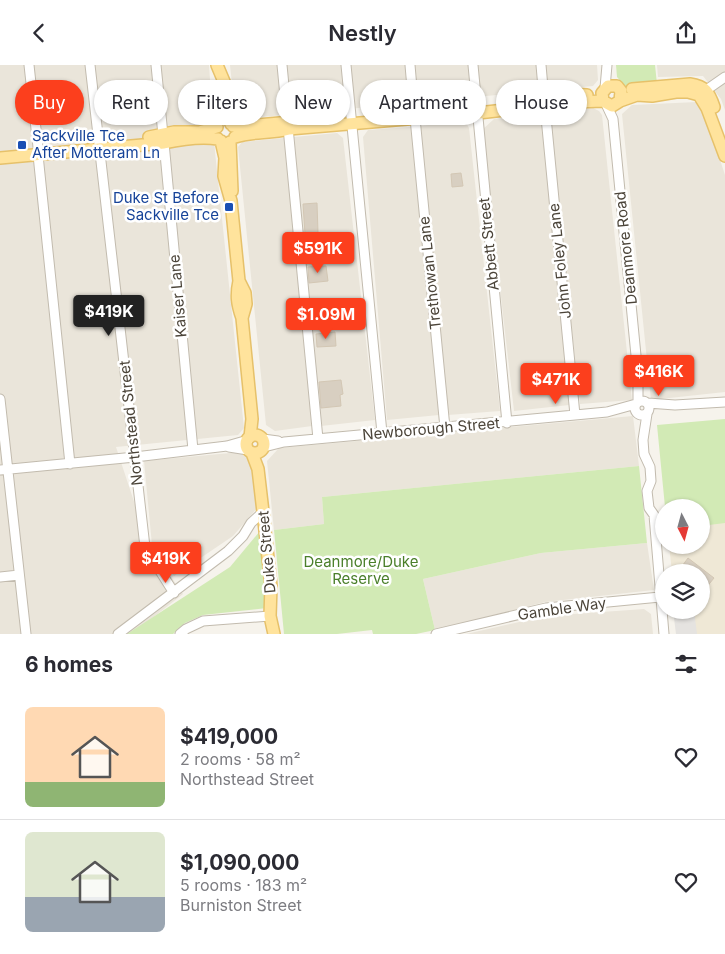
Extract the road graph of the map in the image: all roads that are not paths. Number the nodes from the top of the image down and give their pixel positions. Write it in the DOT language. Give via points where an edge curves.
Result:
graph roads {
  1 [pos="29,65"];
  2 [pos="90,65"];
  3 [pos="156,65"];
  4 [pos="217,65"];
  5 [pos="282,65"];
  6 [pos="346,65"];
  7 [pos="410,65"];
  8 [pos="473,65"];
  9 [pos="541,65"];
  10 [pos="608,67"];
  11 [pos="725,77"];
  12 [pos="412,80"];
  13 [pos="474,80"];
  14 [pos="542,80"];
  15 [pos="609,93"];
  16 [pos="703,93"];
  17 [pos="587,99"];
  18 [pos="619,102"];
  19 [pos="360,119"];
  20 [pos="613,119"];
  21 [pos="351,120"];
  22 [pos="416,125"];
  23 [pos="479,125"];
  24 [pos="546,125"];
  25 [pos="288,126"];
  26 [pos="226,133"];
  27 [pos="725,137"];
  28 [pos="163,139"];
  29 [pos="100,145"];
  30 [pos="0,151"];
  31 [pos="38,151"];
  32 [pos="725,156"];
  33 [pos="0,158"];
  34 [pos="0,399"];
  35 [pos="725,402"];
  36 [pos="642,408"];
  37 [pos="575,415"];
  38 [pos="507,423"];
  39 [pos="445,428"];
  40 [pos="382,433"];
  41 [pos="318,439"];
  42 [pos="256,444"];
  43 [pos="193,450"];
  44 [pos="135,457"];
  45 [pos="70,463"];
  46 [pos="4,470"];
  47 [pos="263,512"];
  48 [pos="658,564"];
  49 [pos="20,575"];
  50 [pos="0,577"];
  51 [pos="174,593"];
  52 [pos="655,598"];
  53 [pos="270,616"];
  54 [pos="662,619"];
  55 [pos="26,634"];
  56 [pos="118,634"];
  57 [pos="180,634"];
  58 [pos="274,634"];
  59 [pos="436,634"];
  60 [pos="664,634"];
  1 -- 31 [label="street"];
  2 -- 29 [label="street, Northstead Street"];
  3 -- 28 [label="street, Kaiser Lane"];
  4 -- 26 [label="main road, Duke Street"];
  5 -- 25 [label="street"];
  6 -- 21 [label="street"];
  7 -- 12 [label="street, Trethowan Lane"];
  8 -- 13 [label="street, Abbett Street"];
  9 -- 14 [label="street, John Foley Lane"];
  10 -- 15 [label="street"];
  11 -- 16 [label="street"];
  15 -- 16 [label="main road" via="690,84 698,85"];
  15 -- 17 [label="main road"];
  15 -- 18 [label="main road" via="622,95"];
  15 -- 20 [label="street, Deanmore Road"];
  16 -- 18 [label="main road" via="637,95"];
  16 -- 27 [label="main road" via="712,100"];
  16 -- 32 [label="main road"];
  18 -- 20 [label="street, Deanmore Road"];
  19 -- 21 [label="main road"];
  20 -- 36 [label="street, Deanmore Road"];
  21 -- 25 [label="main road"];
  21 -- 40 [label="street"];
  22 -- 39 [label="street, Trethowan Lane"];
  23 -- 38 [label="street, Abbett Street"];
  24 -- 37 [label="street, John Foley Lane"];
  25 -- 26 [label="main road" via="269,133"];
  25 -- 41 [label="street"];
  26 -- 28 [label="main road"];
  26 -- 42 [label="main road, Duke Street" via="224,176 231,201 239,281 245,293 242,318"];
  28 -- 29 [label="main road"];
  28 -- 43 [label="street, Kaiser Lane"];
  29 -- 31 [label="main road"];
  29 -- 44 [label="street, Northstead Street"];
  30 -- 31 [label="main road"];
  31 -- 33 [label="main road"];
  31 -- 45 [label="street"];
  34 -- 46 [label="street"];
  35 -- 36 [label="street, Newborough Street"];
  36 -- 37 [label="street, Newborough Street"];
  36 -- 48 [label="street" via="644,458 650,467 651,481 647,491 649,508 654,515"];
  37 -- 38 [label="street, Newborough Street"];
  38 -- 39 [label="street, Newborough Street"];
  39 -- 40 [label="street, Newborough Street"];
  40 -- 41 [label="street, Newborough Street"];
  41 -- 42 [label="street, Newborough Street"];
  42 -- 43 [label="street, Newborough Street"];
  42 -- 47 [label="main road, Duke Street"];
  43 -- 44 [label="street, Newborough Street"];
  44 -- 45 [label="street, Newborough Street"];
  44 -- 51 [label="street, Northstead Street" via="146,547"];
  45 -- 46 [label="street, Newborough Street"];
  46 -- 49 [label="street"];
  47 -- 51 [label="street" via="228,551"];
  47 -- 53 [label="main road, Duke Street" via="271,586"];
  49 -- 50 [label="street"];
  49 -- 55 [label="street"];
  51 -- 56 [label="street"];
  52 -- 59 [label="street, Gamble Way" via="546,609"];
  53 -- 57 [label="street" via="203,621"];
  53 -- 58 [label="main road, Duke Street"];
  54 -- 60 [label="street"];
}
